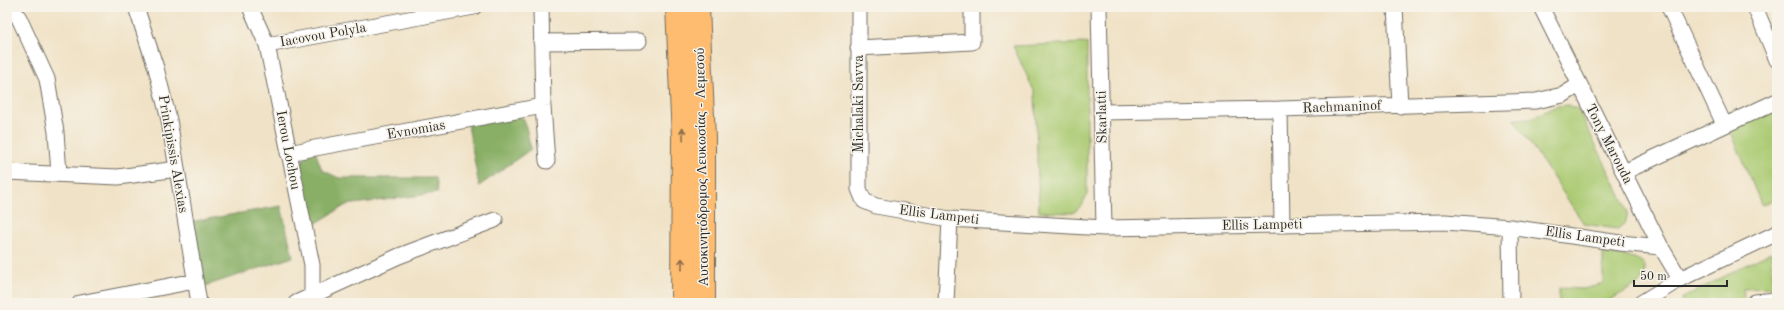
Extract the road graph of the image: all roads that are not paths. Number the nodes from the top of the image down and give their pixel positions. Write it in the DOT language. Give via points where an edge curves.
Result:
graph roads {
  1 [pos="136,7"];
  2 [pos="250,7"];
  3 [pos="474,7"];
  4 [pos="541,7"];
  5 [pos="677,7"];
  6 [pos="698,7"];
  7 [pos="707,7"];
  8 [pos="859,7"];
  9 [pos="972,7"];
  10 [pos="1099,7"];
  11 [pos="1395,7"];
  12 [pos="1541,7"];
  13 [pos="1670,7"];
  14 [pos="1755,7"];
  15 [pos="12,17"];
  16 [pos="639,41"];
  17 [pos="541,42"];
  18 [pos="267,45"];
  19 [pos="858,48"];
  20 [pos="1777,60"];
  21 [pos="1579,85"];
  22 [pos="1777,101"];
  23 [pos="543,106"];
  24 [pos="1400,106"];
  25 [pos="1280,110"];
  26 [pos="1102,112"];
  27 [pos="1724,124"];
  28 [pos="704,138"];
  29 [pos="288,153"];
  30 [pos="547,161"];
  31 [pos="177,169"];
  32 [pos="7,172"];
  33 [pos="1624,172"];
  34 [pos="59,174"];
  35 [pos="864,201"];
  36 [pos="950,219"];
  37 [pos="495,220"];
  38 [pos="1282,224"];
  39 [pos="1510,227"];
  40 [pos="1104,228"];
  41 [pos="1777,233"];
  42 [pos="1661,247"];
  43 [pos="1680,279"];
  44 [pos="195,281"];
  45 [pos="312,297"];
  46 [pos="1777,300"];
  47 [pos="1755,302"];
  48 [pos="80,303"];
  49 [pos="199,303"];
  50 [pos="296,303"];
  51 [pos="682,303"];
  52 [pos="704,303"];
  53 [pos="946,303"];
  54 [pos="1511,303"];
  55 [pos="1641,303"];
  1 -- 31 [label="street, Prinkipissis Alexias" via="156,68 169,120"];
  2 -- 18 [label="street, Ierou Lochou"];
  3 -- 18 [label="street, Iacovou Polyla"];
  4 -- 17 [label="street"];
  51 -- 5 [label="highway, Αυτοκινητόδρομος Λευκωσίας - Λεμεσού, one-way" via="683,138"];
  6 -- 28 [label="highway, Αυτοκινητόδρομος Λευκωσίας - Λεμεσού"];
  7 -- 28 [label="highway"];
  8 -- 19 [label="street, Michalaki Savva"];
  9 -- 19 [label="street" via="972,42"];
  10 -- 26 [label="street, Skarlatti"];
  11 -- 24 [label="street"];
  12 -- 21 [label="street, Tony Marouda"];
  13 -- 27 [label="street"];
  14 -- 20 [label="street"];
  15 -- 34 [label="street" via="47,79 56,132"];
  16 -- 17 [label="street"];
  17 -- 23 [label="street"];
  18 -- 29 [label="street, Ierou Lochou"];
  19 -- 35 [label="street, Michalaki Savva" via="860,189"];
  21 -- 24 [label="street, Rachmaninof" via="1563,95 1536,101"];
  21 -- 33 [label="street, Tony Marouda"];
  22 -- 27 [label="street"];
  23 -- 29 [label="street, Evnomias"];
  23 -- 30 [label="street"];
  24 -- 25 [label="street, Rachmaninof"];
  25 -- 26 [label="street, Rachmaninof"];
  25 -- 38 [label="street"];
  26 -- 40 [label="street, Skarlatti"];
  27 -- 33 [label="street"];
  28 -- 52 [label="highway, Αυτοκινητόδρομος Λευκωσίας - Λεμεσού"];
  29 -- 45 [label="street, Ierou Lochou" via="312,265"];
  31 -- 34 [label="street" via="118,177"];
  31 -- 44 [label="street, Prinkipissis Alexias"];
  32 -- 34 [label="street"];
  33 -- 42 [label="street, Tony Marouda"];
  35 -- 36 [label="street, Ellis Lampeti" via="876,206"];
  36 -- 40 [label="street, Ellis Lampeti"];
  36 -- 53 [label="street"];
  37 -- 45 [label="street" via="399,256"];
  38 -- 39 [label="street, Ellis Lampeti" via="1445,222"];
  38 -- 40 [label="street, Ellis Lampeti"];
  39 -- 42 [label="street, Ellis Lampeti"];
  39 -- 54 [label="street"];
  41 -- 43 [label="street"];
  42 -- 43 [label="street, Tony Marouda"];
  43 -- 55 [label="street"];
  44 -- 48 [label="street"];
  44 -- 49 [label="street, Prinkipissis Alexias"];
  45 -- 50 [label="street"];
  46 -- 47 [label="street"];
}
